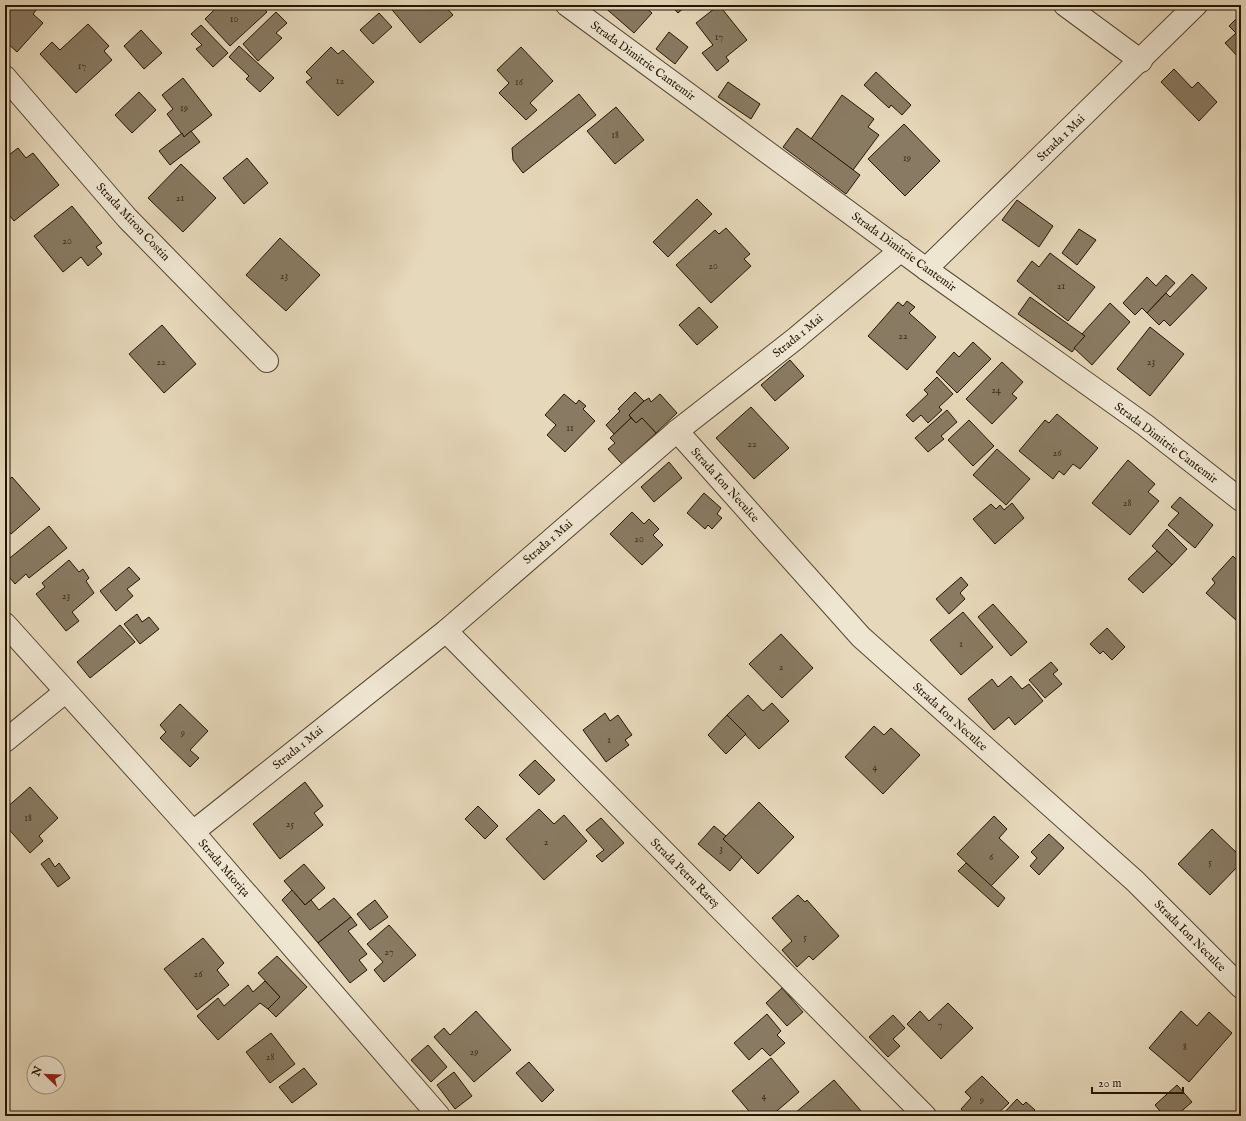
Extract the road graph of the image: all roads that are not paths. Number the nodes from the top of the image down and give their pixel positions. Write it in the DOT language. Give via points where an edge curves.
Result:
graph roads {
  1 [pos="567,5"];
  2 [pos="1065,5"];
  3 [pos="1196,5"];
  4 [pos="1141,61"];
  5 [pos="5,77"];
  6 [pos="901,250"];
  7 [pos="926,269"];
  8 [pos="267,362"];
  9 [pos="677,431"];
  10 [pos="1241,500"];
  11 [pos="5,624"];
  12 [pos="446,631"];
  13 [pos="65,692"];
  14 [pos="5,741"];
  15 [pos="193,832"];
  16 [pos="1241,987"];
  17 [pos="439,1116"];
  18 [pos="925,1116"];
  1 -- 6 [label="street, Strada Dimitrie Cantemir"];
  2 -- 4 [label="street"];
  3 -- 4 [label="street, Strada 1 Mai"];
  4 -- 7 [label="street, Strada 1 Mai"];
  5 -- 8 [label="street, Strada Miron Costin" via="128,218"];
  6 -- 7 [label="street, Strada Dimitrie Cantemir"];
  6 -- 9 [label="street, Strada 1 Mai" via="795,339"];
  7 -- 10 [label="street, Strada Dimitrie Cantemir" via="1144,425"];
  9 -- 12 [label="street, Strada 1 Mai"];
  9 -- 16 [label="street, Strada Ion Neculce" via="861,637 1135,880"];
  11 -- 13 [label="street, Strada Miorița"];
  12 -- 15 [label="street, Strada 1 Mai"];
  12 -- 18 [label="street, Strada Petru Rareș"];
  13 -- 14 [label="street"];
  13 -- 15 [label="street, Strada Miorița"];
  15 -- 17 [label="street, Strada Miorița"];
}
